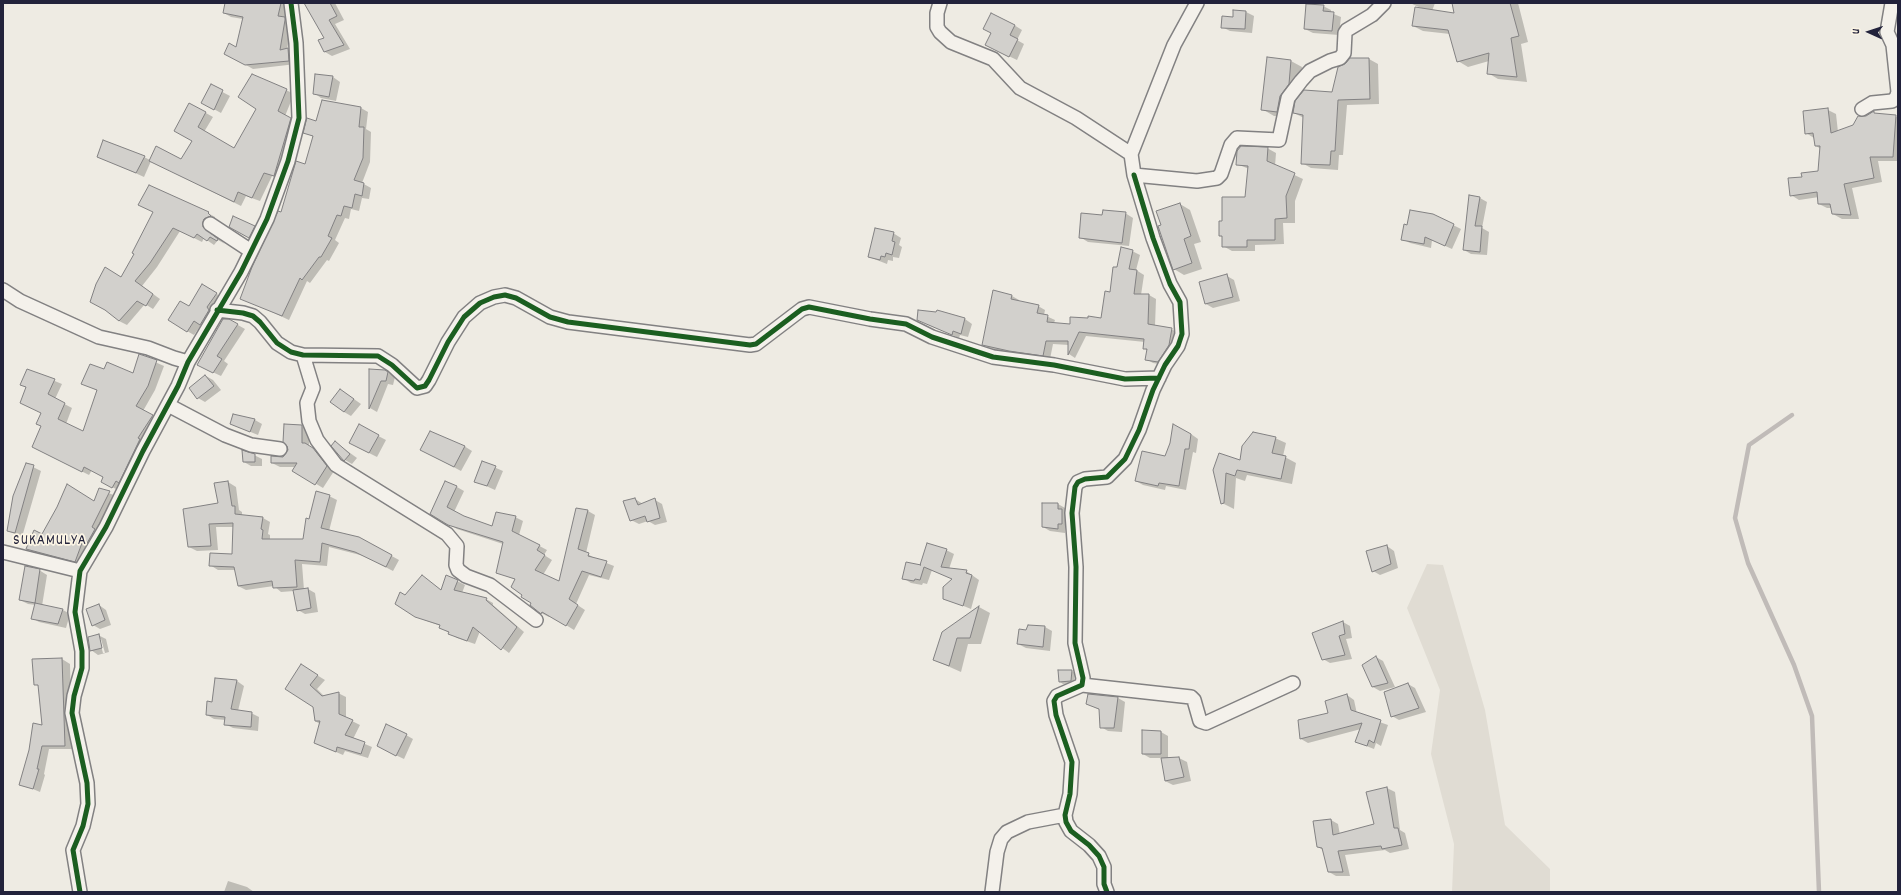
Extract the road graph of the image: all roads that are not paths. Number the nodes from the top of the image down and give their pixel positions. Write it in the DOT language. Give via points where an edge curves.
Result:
graph roads {
  1 [pos="291,3"];
  2 [pos="940,3"];
  3 [pos="1197,3"];
  4 [pos="1384,3"];
  5 [pos="1892,3"];
  6 [pos="1898,92"];
  7 [pos="1862,109"];
  8 [pos="1131,154"];
  9 [pos="1134,175"];
  10 [pos="210,224"];
  11 [pos="251,251"];
  12 [pos="3,290"];
  13 [pos="217,310"];
  14 [pos="303,354"];
  15 [pos="188,362"];
  16 [pos="1159,378"];
  17 [pos="168,405"];
  18 [pos="280,449"];
  19 [pos="3,552"];
  20 [pos="80,571"];
  21 [pos="536,620"];
  22 [pos="1293,683"];
  23 [pos="1082,685"];
  24 [pos="1064,815"];
  25 [pos="80,892"];
  26 [pos="992,892"];
  27 [pos="1107,892"];
  1 -- 11 [label="street" via="296,43 299,118 288,161 267,219"];
  2 -- 8 [label="street" via="937,27 951,42 993,60 1020,88 1076,118"];
  3 -- 8 [label="street" via="1174,45"];
  4 -- 9 [label="street" via="1372,15 1344,33 1344,53 1340,58 1310,71 1301,81 1288,98 1279,140 1237,138 1231,145 1221,174 1217,178 1197,181"];
  5 -- 6 [label="street" via="1887,32 1893,45"];
  6 -- 7 [label="street" via="1892,101 1872,103"];
  8 -- 9 [label="street"];
  9 -- 16 [label="street" via="1153,238 1170,284 1180,302 1182,334 1178,346"];
  10 -- 11 [label="street"];
  11 -- 13 [label="street"];
  12 -- 15 [label="street" via="20,301 99,336 148,348"];
  13 -- 14 [label="street" via="253,316 284,348"];
  13 -- 15 [label="street"];
  14 -- 16 [label="street" via="378,356 392,365 413,385 421,388 429,380 464,317 480,303 494,296 504,295 568,322 750,345 756,344 800,311 810,307 906,324 993,357 1054,365 1125,379"];
  14 -- 21 [label="street" via="313,388 307,403 309,420 317,440 336,465 447,534 457,546 458,570 466,576 490,585"];
  15 -- 17 [label="street"];
  16 -- 23 [label="street" via="1125,459 1107,477 1085,479 1074,487 1072,513 1076,567 1075,643 1083,678"];
  17 -- 18 [label="street" via="225,435 251,445"];
  17 -- 20 [label="street" via="106,527"];
  19 -- 20 [label="street"];
  20 -- 25 [label="street" via="75,612 82,651 82,668 72,713 87,783 88,804 83,826 73,850"];
  22 -- 23 [label="street" via="1206,723 1200,721 1191,697"];
  23 -- 24 [label="street" via="1057,696 1054,701 1056,715 1072,762 1070,794"];
  24 -- 26 [label="street" via="1028,822 1007,832 1000,839"];
  24 -- 27 [label="street" via="1072,831 1099,856 1104,867 1104,884"];
}
